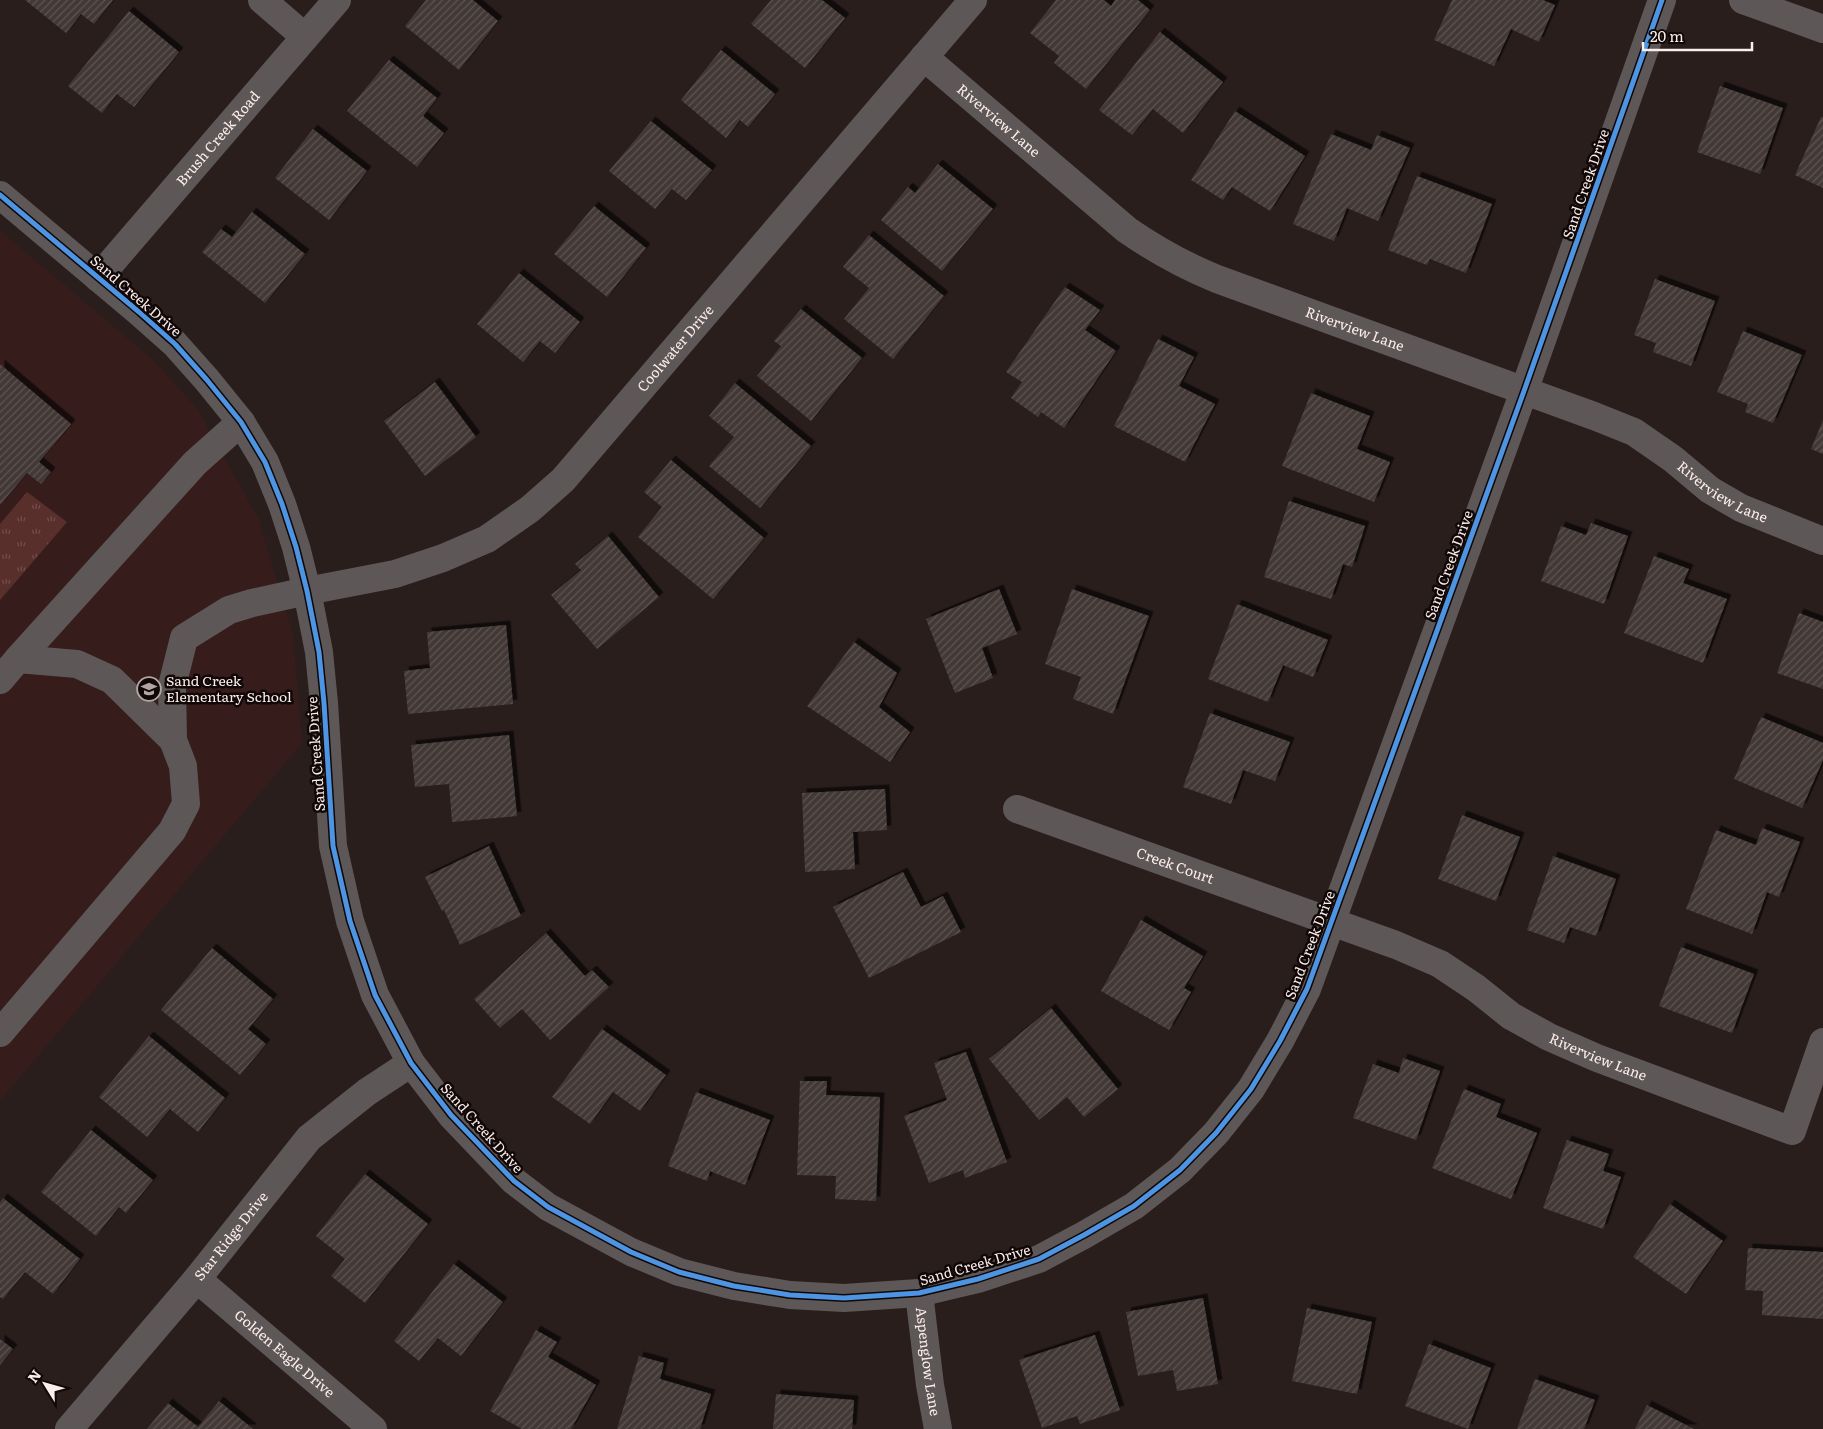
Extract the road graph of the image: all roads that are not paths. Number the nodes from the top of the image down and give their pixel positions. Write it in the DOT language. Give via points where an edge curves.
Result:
graph roads {
  1 [pos="262,0"];
  2 [pos="336,0"];
  3 [pos="974,0"];
  4 [pos="1662,0"];
  5 [pos="1743,0"];
  6 [pos="1823,29"];
  7 [pos="305,37"];
  8 [pos="924,57"];
  9 [pos="0,195"];
  10 [pos="98,278"];
  11 [pos="1524,391"];
  12 [pos="241,422"];
  13 [pos="1823,541"];
  14 [pos="307,591"];
  15 [pos="18,659"];
  16 [pos="0,680"];
  17 [pos="173,740"];
  18 [pos="1018,809"];
  19 [pos="1332,921"];
  20 [pos="0,1033"];
  21 [pos="1823,1042"];
  22 [pos="412,1063"];
  23 [pos="196,1279"];
  24 [pos="918,1293"];
  25 [pos="69,1429"];
  26 [pos="373,1429"];
  27 [pos="938,1429"];
  1 -- 7 [label="street"];
  2 -- 7 [label="street, Brush Creek Road"];
  3 -- 8 [label="street, Coolwater Drive"];
  4 -- 11 [label="street, Sand Creek Drive"];
  5 -- 6 [label="street"];
  7 -- 10 [label="street, Brush Creek Road"];
  8 -- 11 [label="street, Riverview Lane" via="1127,230 1156,250 1217,279"];
  8 -- 14 [label="street, Coolwater Drive" via="563,480 530,509 487,539 442,558 395,574"];
  9 -- 10 [label="street, Sand Creek Drive"];
  10 -- 12 [label="street, Sand Creek Drive" via="175,344"];
  11 -- 13 [label="street, Riverview Lane" via="1634,432 1710,490 1741,508"];
  11 -- 19 [label="street, Sand Creek Drive"];
  12 -- 14 [label="street, Sand Creek Drive" via="265,462 282,504"];
  12 -- 15 [label="street" via="195,463"];
  14 -- 17 [label="street, Coolwater Drive" via="229,610 184,638 172,686"];
  14 -- 22 [label="street, Sand Creek Drive" via="319,652 333,846 341,885 375,994"];
  15 -- 16 [label="street"];
  15 -- 17 [label="street" via="77,664 112,680"];
  17 -- 20 [label="street" via="183,766 186,804 172,831"];
  18 -- 19 [label="street, Creek Court"];
  19 -- 21 [label="street, Riverview Lane" via="1440,964 1511,1016 1597,1058 1792,1131"];
  19 -- 24 [label="street, Sand Creek Drive" via="1307,989 1251,1089 1216,1133 1180,1170 1134,1206 1039,1259 978,1279"];
  22 -- 23 [label="street, Star Ridge Drive" via="309,1138"];
  22 -- 24 [label="street, Sand Creek Drive" via="451,1115 514,1181 548,1207 631,1252 678,1272 790,1295 844,1298"];
  23 -- 25 [label="street, Star Ridge Drive"];
  23 -- 26 [label="street, Golden Eagle Drive"];
  24 -- 27 [label="street, Aspenglow Lane"];
}
